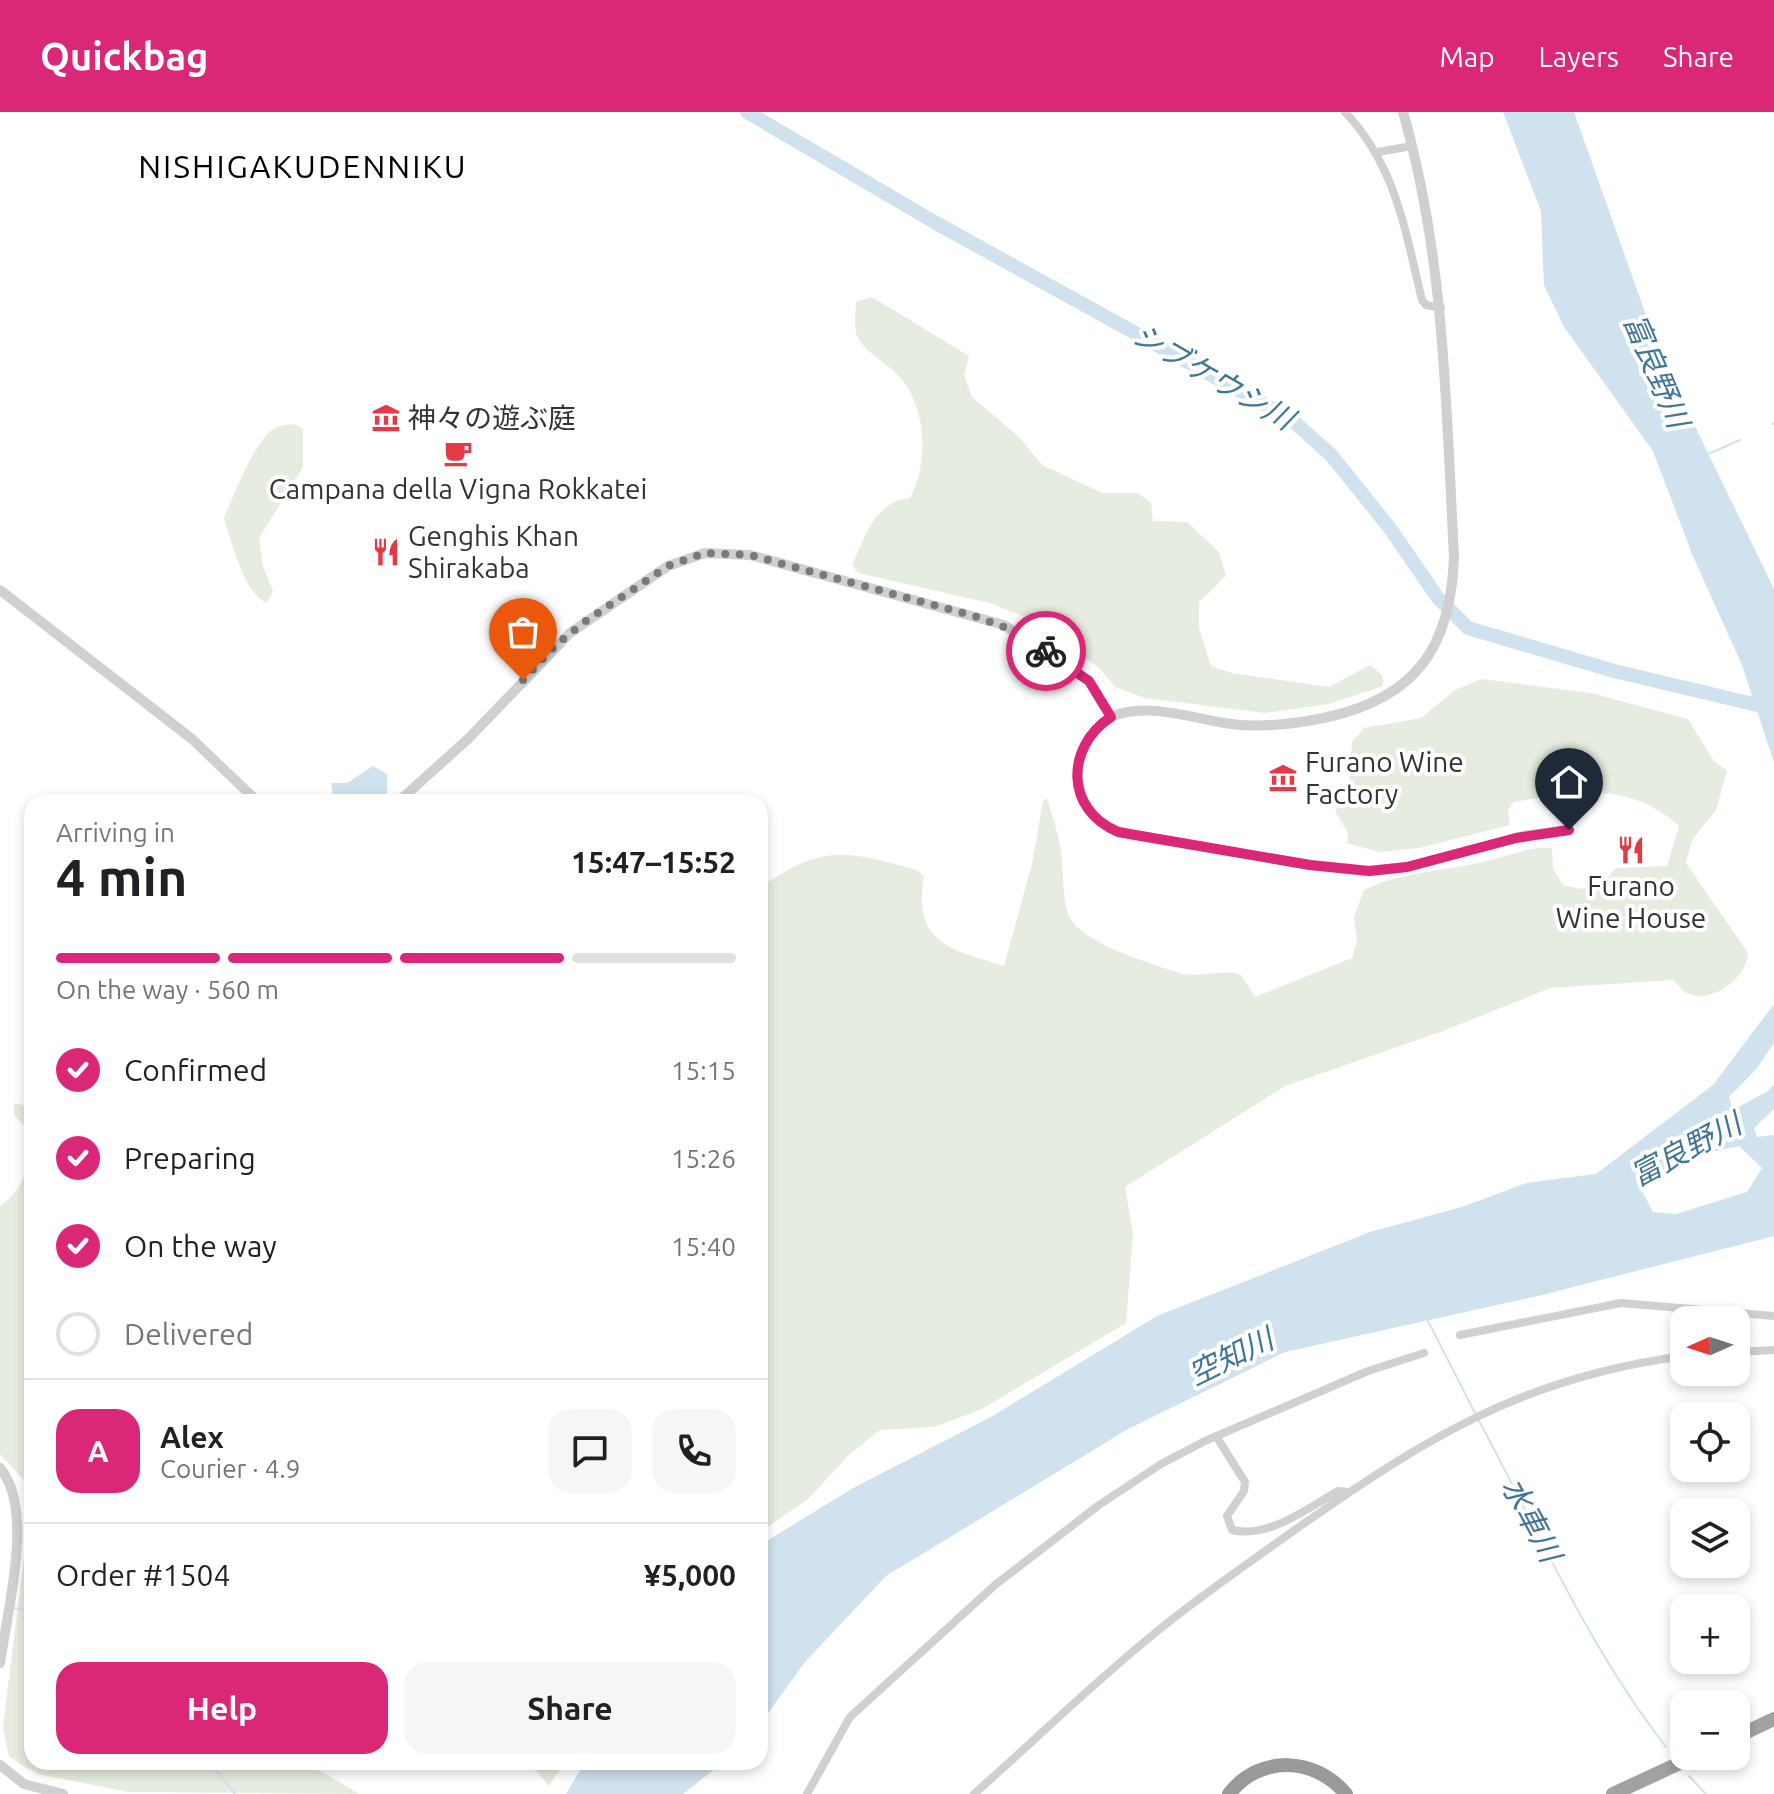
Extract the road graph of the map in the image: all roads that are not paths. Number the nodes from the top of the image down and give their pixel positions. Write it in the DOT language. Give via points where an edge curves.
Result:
graph roads {
  1 [pos="1345,112"];
  2 [pos="1403,112"];
  3 [pos="1412,146"];
  4 [pos="1378,152"];
  5 [pos="1441,308"];
  6 [pos="0,590"];
  7 [pos="1111,717"];
  8 [pos="249,794"];
  9 [pos="407,794"];
  10 [pos="1569,830"];
  11 [pos="1774,1316"];
  12 [pos="1460,1335"];
  13 [pos="1774,1350"];
  14 [pos="1750,1351"];
  15 [pos="1424,1353"];
  16 [pos="1670,1359"];
  17 [pos="1216,1436"];
  18 [pos="0,1468"];
  19 [pos="1349,1492"];
  20 [pos="0,1663"];
  21 [pos="1774,1719"];
  22 [pos="1750,1730"];
  23 [pos="0,1765"];
  24 [pos="1670,1768"];
  25 [pos="63,1794"];
  26 [pos="807,1794"];
  27 [pos="974,1794"];
  28 [pos="1229,1794"];
  29 [pos="1346,1794"];
  30 [pos="1613,1794"];
  1 -- 4 [label="street"];
  2 -- 3 [label="street"];
  3 -- 4 [label="street"];
  3 -- 5 [label="street"];
  4 -- 5 [label="street" via="1422,300"];
  5 -- 7 [label="street" via="1453,576 1438,638 1425,662 1400,689 1371,705 1335,715 1253,725 1142,711"];
  6 -- 8 [label="street" via="181,730"];
  7 -- 9 [label="street" via="1089,681 1004,625 750,555 705,553 668,566 570,633"];
  7 -- 10 [label="street" via="1086,740 1077,780 1094,817 1128,834 1369,871"];
  11 -- 12 [label="street" via="1621,1303"];
  13 -- 14 [label="street"];
  15 -- 17 [label="street" via="1368,1371"];
  16 -- 19 [label="street" via="1609,1370 1516,1398 1440,1433"];
  17 -- 19 [label="street" via="1245,1482 1227,1516 1232,1530 1274,1526 1338,1491"];
  17 -- 26 [label="street" via="1099,1505 995,1585 850,1717"];
  18 -- 20 [label="street" via="16,1506"];
  19 -- 27 [label="street" via="1153,1634"];
  21 -- 22 [label="highway"];
  23 -- 25 [label="street" via="24,1784"];
  24 -- 30 [label="highway"];
  28 -- 29 [label="highway" via="1253,1772 1300,1765 1326,1775"];
}
